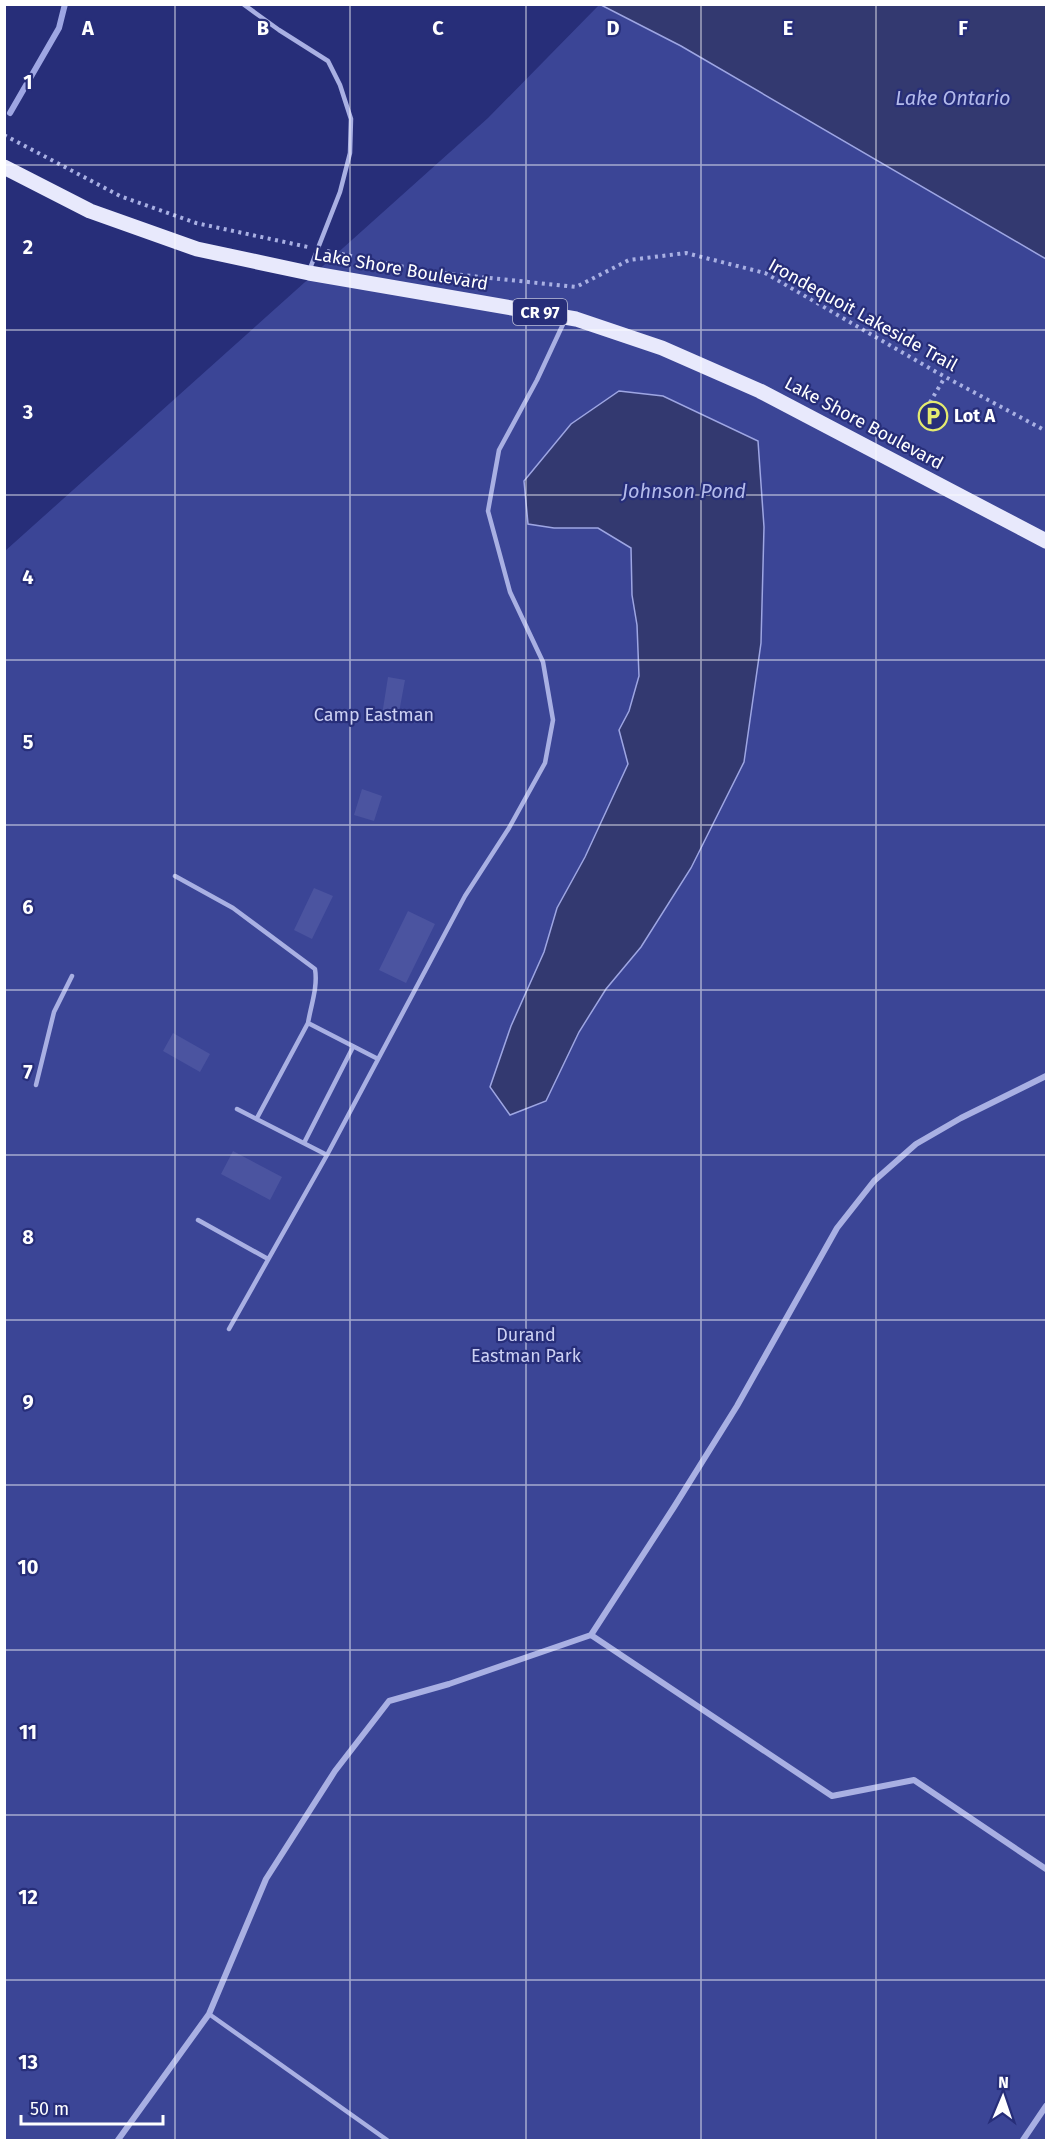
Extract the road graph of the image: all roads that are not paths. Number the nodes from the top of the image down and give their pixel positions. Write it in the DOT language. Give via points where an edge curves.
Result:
graph roads {
  1 [pos="243,4"];
  2 [pos="4,167"];
  3 [pos="309,273"];
  4 [pos="566,317"];
  5 [pos="1047,541"];
  6 [pos="175,876"];
  7 [pos="72,976"];
  8 [pos="308,1023"];
  9 [pos="353,1047"];
  10 [pos="378,1059"];
  11 [pos="1047,1076"];
  12 [pos="36,1085"];
  13 [pos="237,1109"];
  14 [pos="257,1118"];
  15 [pos="304,1143"];
  16 [pos="327,1155"];
  17 [pos="198,1220"];
  18 [pos="268,1258"];
  19 [pos="229,1329"];
  20 [pos="591,1635"];
  21 [pos="1047,1869"];
  22 [pos="209,2014"];
  23 [pos="1047,2106"];
  24 [pos="118,2140"];
  25 [pos="387,2140"];
  26 [pos="1023,2140"];
  1 -- 3 [label="lane" via="328,61 351,119 350,153 340,192"];
  2 -- 3 [label="main road, Lake Shore Boulevard / CR 97" via="90,211 197,249"];
  3 -- 4 [label="main road, Lake Shore Boulevard / CR 97"];
  4 -- 5 [label="main road, Lake Shore Boulevard / CR 97" via="662,348 760,391"];
  4 -- 10 [label="lane" via="499,450 489,512 510,592 543,662 552,720 545,763 465,896"];
  6 -- 8 [label="lane" via="233,908 315,969 317,983"];
  7 -- 12 [label="lane" via="54,1012"];
  8 -- 9 [label="lane"];
  8 -- 14 [label="lane"];
  9 -- 10 [label="lane"];
  9 -- 15 [label="lane"];
  10 -- 16 [label="lane"];
  11 -- 20 [label="street" via="916,1144 874,1181 837,1228 737,1406"];
  13 -- 14 [label="lane"];
  14 -- 15 [label="lane"];
  15 -- 16 [label="lane"];
  16 -- 18 [label="lane"];
  17 -- 18 [label="lane"];
  18 -- 19 [label="lane"];
  20 -- 21 [label="street" via="832,1796 914,1779"];
  20 -- 22 [label="street" via="389,1701 335,1771 266,1879"];
  22 -- 24 [label="street"];
  22 -- 25 [label="lane"];
  23 -- 26 [label="street"];
}
